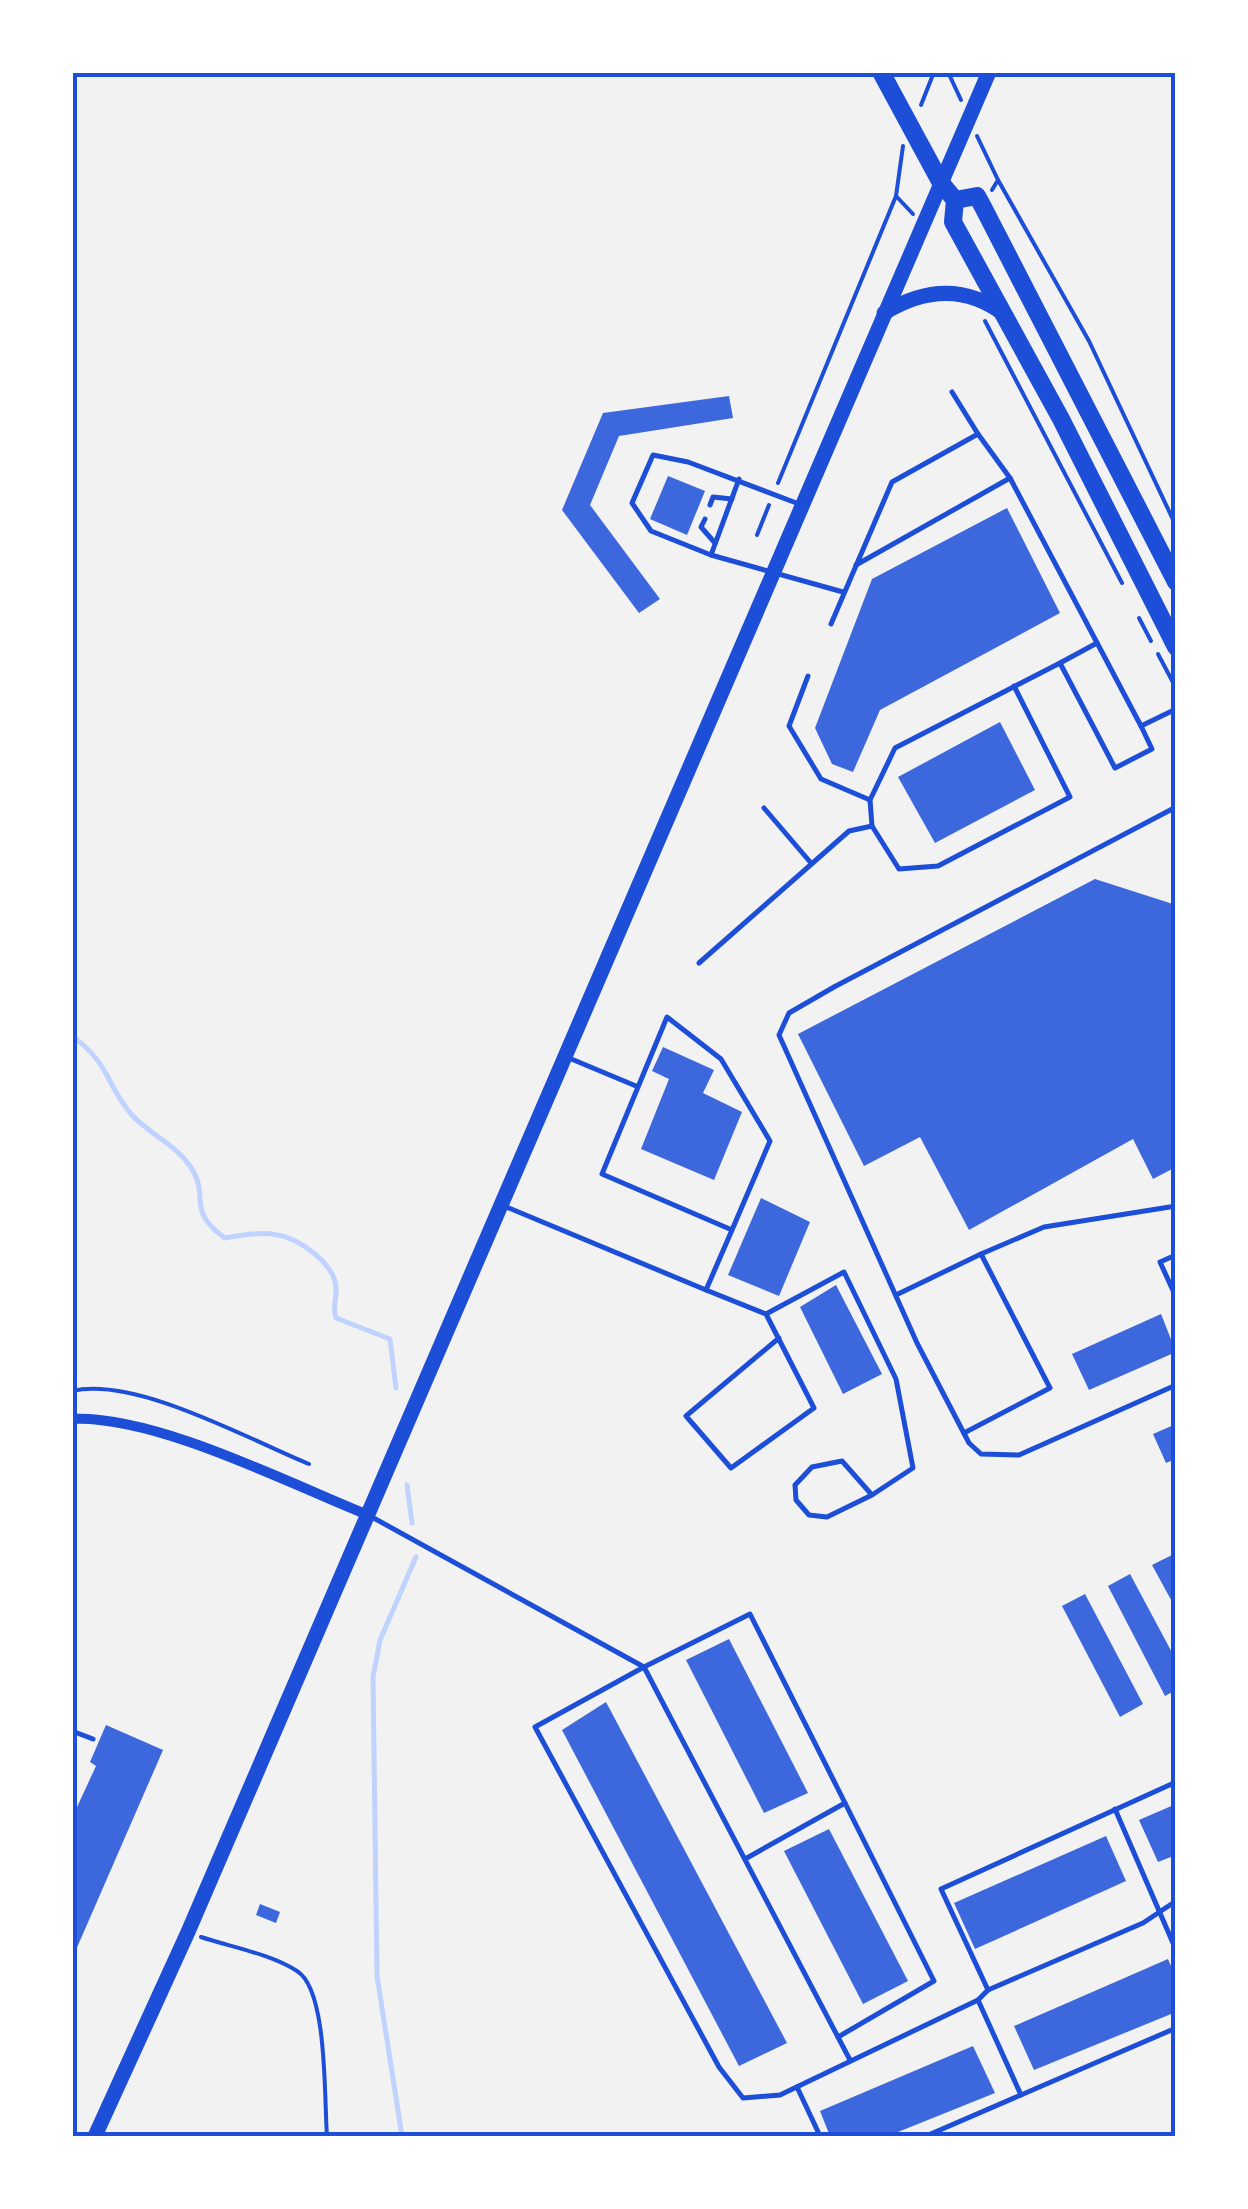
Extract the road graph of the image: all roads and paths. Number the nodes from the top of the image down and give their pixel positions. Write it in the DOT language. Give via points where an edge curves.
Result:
graph roads {
  1 [pos="882,72"];
  2 [pos="988,72"];
  3 [pos="998,180"];
  4 [pos="940,183"];
  5 [pos="896,196"];
  6 [pos="955,200"];
  7 [pos="884,313"];
  8 [pos="1008,318"];
  9 [pos="985,321"];
  10 [pos="952,392"];
  11 [pos="978,434"];
  12 [pos="1010,478"];
  13 [pos="739,479"];
  14 [pos="774,492"];
  15 [pos="732,498"];
  16 [pos="710,505"];
  17 [pos="802,505"];
  18 [pos="705,518"];
  19 [pos="1176,526"];
  20 [pos="757,535"];
  21 [pos="715,542"];
  22 [pos="710,555"];
  23 [pos="856,566"];
  24 [pos="772,574"];
  25 [pos="1176,582"];
  26 [pos="842,592"];
  27 [pos="1129,597"];
  28 [pos="1136,612"];
  29 [pos="832,624"];
  30 [pos="1097,643"];
  31 [pos="1176,648"];
  32 [pos="1060,662"];
  33 [pos="808,676"];
  34 [pos="1014,686"];
  35 [pos="1176,688"];
  36 [pos="1176,709"];
  37 [pos="1141,726"];
  38 [pos="870,800"];
  39 [pos="1176,807"];
  40 [pos="764,808"];
  41 [pos="872,826"];
  42 [pos="812,864"];
  43 [pos="699,963"];
  44 [pos="565,1056"];
  45 [pos="636,1086"];
  46 [pos="502,1204"];
  47 [pos="1176,1206"];
  48 [pos="732,1230"];
  49 [pos="982,1254"];
  50 [pos="1176,1255"];
  51 [pos="706,1290"];
  52 [pos="898,1294"];
  53 [pos="1176,1296"];
  54 [pos="766,1314"];
  55 [pos="779,1338"];
  56 [pos="1176,1385"];
  57 [pos="72,1391"];
  58 [pos="72,1420"];
  59 [pos="964,1433"];
  60 [pos="308,1464"];
  61 [pos="872,1496"];
  62 [pos="368,1514"];
  63 [pos="644,1667"];
  64 [pos="73,1732"];
  65 [pos="93,1739"];
  66 [pos="1176,1782"];
  67 [pos="845,1803"];
  68 [pos="1115,1808"];
  69 [pos="745,1860"];
  70 [pos="1176,1901"];
  71 [pos="1159,1912"];
  72 [pos="188,1932"];
  73 [pos="1176,1950"];
  74 [pos="988,1990"];
  75 [pos="978,2000"];
  76 [pos="1176,2028"];
  77 [pos="838,2037"];
  78 [pos="850,2060"];
  79 [pos="797,2087"];
  80 [pos="1021,2095"];
  81 [pos="95,2136"];
  82 [pos="327,2136"];
  83 [pos="820,2136"];
  84 [pos="926,2136"];
  1 -- 4 [label="main road"];
  2 -- 4 [label="main road"];
  3 -- 19 [label="path" via="1088,341"];
  4 -- 6 [label="main road"];
  4 -- 7 [label="main road"];
  5 -- 14 [label="path"];
  6 -- 8 [label="main road" via="953,222"];
  6 -- 25 [label="main road" via="977,196"];
  7 -- 8 [label="main road" via="920,295 962,292"];
  7 -- 17 [label="main road"];
  8 -- 31 [label="main road"];
  9 -- 27 [label="path"];
  10 -- 11 [label="lane"];
  11 -- 12 [label="lane"];
  11 -- 23 [label="lane" via="892,482"];
  12 -- 23 [label="lane"];
  12 -- 30 [label="lane"];
  13 -- 14 [label="lane"];
  13 -- 15 [label="lane"];
  13 -- 22 [label="lane" via="653,455 632,503 651,531"];
  14 -- 17 [label="lane"];
  14 -- 20 [label="path"];
  15 -- 16 [label="lane" via="714,497"];
  15 -- 21 [label="lane"];
  17 -- 24 [label="main road"];
  18 -- 21 [label="lane" via="702,527"];
  21 -- 22 [label="lane"];
  22 -- 24 [label="lane"];
  23 -- 26 [label="lane"];
  24 -- 26 [label="lane"];
  24 -- 44 [label="main road"];
  26 -- 29 [label="lane"];
  28 -- 35 [label="path"];
  30 -- 32 [label="lane"];
  30 -- 37 [label="lane"];
  32 -- 34 [label="lane"];
  32 -- 37 [label="lane" via="1116,768 1152,750"];
  33 -- 38 [label="lane" via="788,726 821,779"];
  34 -- 38 [label="lane" via="895,748"];
  34 -- 41 [label="lane" via="1070,797 938,866 899,869"];
  36 -- 37 [label="lane"];
  38 -- 41 [label="lane"];
  39 -- 52 [label="lane" via="834,986 781,1024 784,1051"];
  40 -- 42 [label="lane"];
  41 -- 42 [label="lane" via="849,830"];
  42 -- 43 [label="lane"];
  44 -- 45 [label="lane"];
  44 -- 46 [label="main road"];
  45 -- 48 [label="lane" via="602,1174"];
  45 -- 48 [label="lane" via="667,1018 721,1059 770,1142"];
  46 -- 51 [label="lane"];
  46 -- 62 [label="main road"];
  47 -- 49 [label="lane" via="1044,1227"];
  48 -- 51 [label="lane"];
  49 -- 52 [label="lane"];
  49 -- 59 [label="lane" via="1050,1388"];
  50 -- 53 [label="lane" via="1160,1262"];
  51 -- 54 [label="lane"];
  52 -- 59 [label="lane"];
  54 -- 55 [label="lane"];
  54 -- 61 [label="lane" via="844,1272 896,1379 913,1468"];
  55 -- 55 [label="lane" via="814,1408 731,1468 686,1416"];
  56 -- 59 [label="lane" via="1019,1455 981,1454"];
  57 -- 60 [label="path" via="94,1386 140,1394"];
  58 -- 62 [label="street" via="112,1418 154,1430"];
  61 -- 61 [label="lane" via="842,1461 812,1467 795,1485 796,1500 809,1515 826,1517"];
  62 -- 63 [label="lane"];
  62 -- 72 [label="main road"];
  63 -- 67 [label="lane" via="750,1614"];
  63 -- 69 [label="lane"];
  63 -- 79 [label="lane" via="535,1727 720,2067 743,2098"];
  64 -- 65 [label="lane"];
  66 -- 68 [label="lane"];
  67 -- 69 [label="lane"];
  67 -- 77 [label="lane" via="934,1981"];
  68 -- 71 [label="lane"];
  68 -- 74 [label="lane" via="941,1889"];
  69 -- 77 [label="lane"];
  70 -- 71 [label="lane"];
  71 -- 73 [label="lane"];
  71 -- 74 [label="lane"];
  72 -- 81 [label="main road"];
  72 -- 82 [label="path" via="299,1972 312,1988 321,2012"];
  74 -- 75 [label="lane"];
  75 -- 78 [label="lane"];
  75 -- 80 [label="lane"];
  76 -- 80 [label="lane"];
  77 -- 78 [label="lane"];
  78 -- 79 [label="lane"];
  79 -- 83 [label="lane"];
  80 -- 84 [label="lane"];
}
